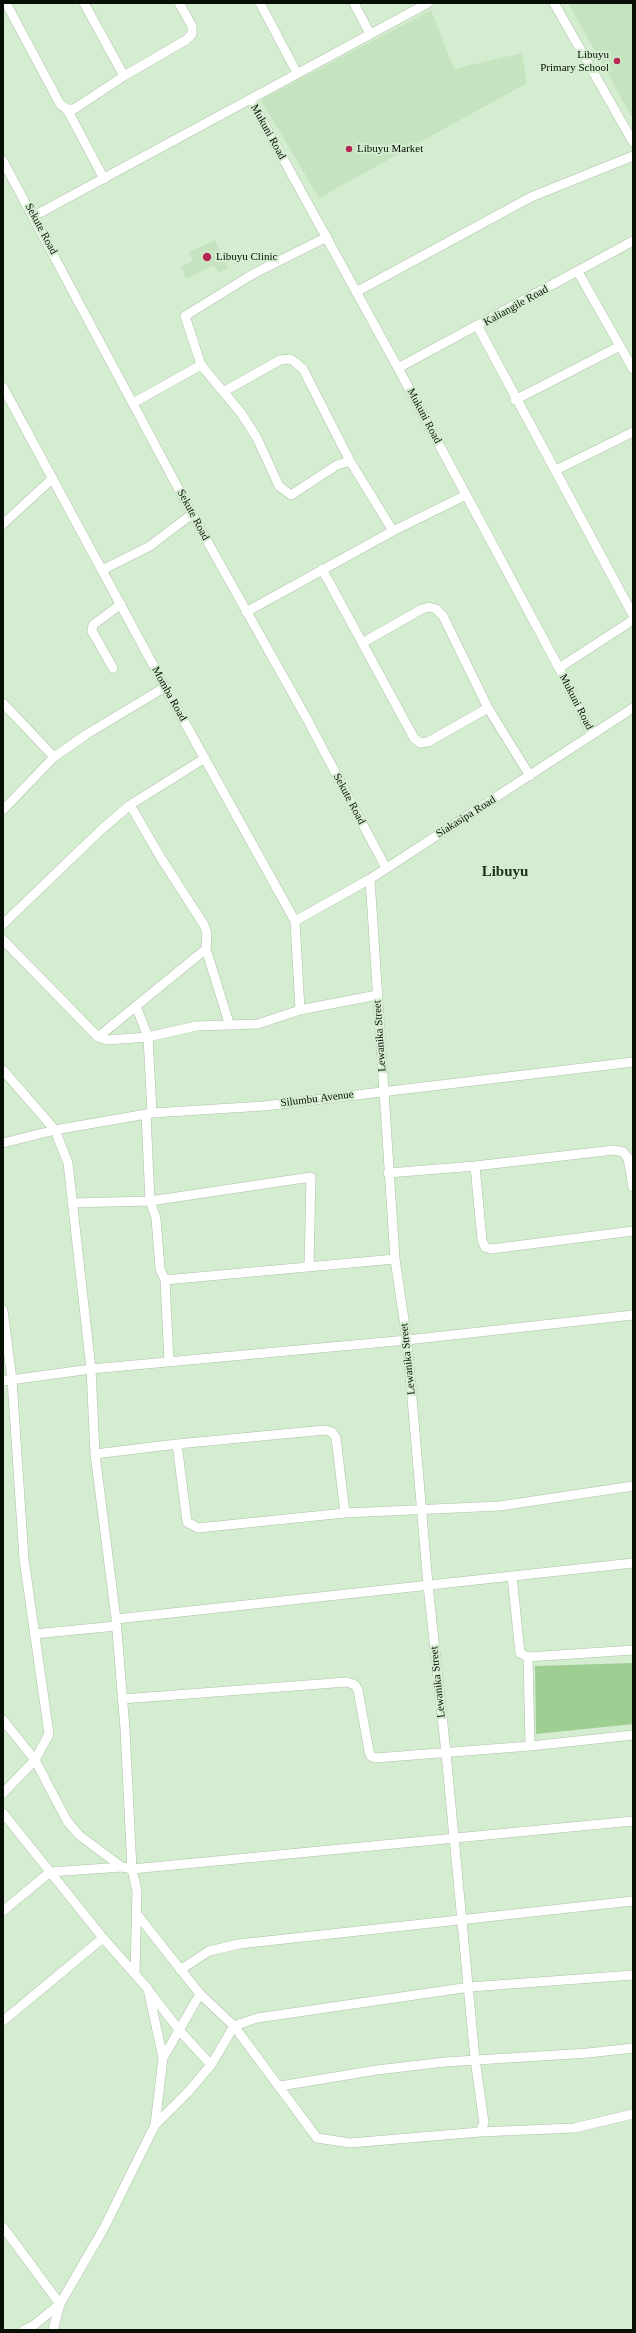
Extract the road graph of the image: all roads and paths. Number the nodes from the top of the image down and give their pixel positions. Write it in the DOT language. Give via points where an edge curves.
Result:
graph roads {
  1 [pos="6,3"];
  2 [pos="84,3"];
  3 [pos="179,3"];
  4 [pos="260,3"];
  5 [pos="354,3"];
  6 [pos="428,3"];
  7 [pos="554,3"];
  8 [pos="370,34"];
  9 [pos="297,73"];
  10 [pos="124,76"];
  11 [pos="251,100"];
  12 [pos="67,109"];
  13 [pos="633,142"];
  14 [pos="633,156"];
  15 [pos="4,167"];
  16 [pos="104,179"];
  17 [pos="34,216"];
  18 [pos="327,237"];
  19 [pos="633,241"];
  20 [pos="578,272"];
  21 [pos="356,292"];
  22 [pos="478,327"];
  23 [pos="620,346"];
  24 [pos="200,365"];
  25 [pos="398,368"];
  26 [pos="633,369"];
  27 [pos="3,387"];
  28 [pos="223,392"];
  29 [pos="515,400"];
  30 [pos="6,401"];
  31 [pos="133,403"];
  32 [pos="633,432"];
  33 [pos="350,461"];
  34 [pos="556,470"];
  35 [pos="53,478"];
  36 [pos="466,496"];
  37 [pos="192,514"];
  38 [pos="3,524"];
  39 [pos="393,531"];
  40 [pos="322,569"];
  41 [pos="102,570"];
  42 [pos="121,604"];
  43 [pos="246,612"];
  44 [pos="633,615"];
  45 [pos="633,620"];
  46 [pos="362,643"];
  47 [pos="114,668"];
  48 [pos="559,668"];
  49 [pos="165,687"];
  50 [pos="3,703"];
  51 [pos="488,708"];
  52 [pos="633,708"];
  53 [pos="592,735"];
  54 [pos="54,757"];
  55 [pos="205,758"];
  56 [pos="530,776"];
  57 [pos="130,806"];
  58 [pos="3,810"];
  59 [pos="386,868"];
  60 [pos="370,879"];
  61 [pos="295,920"];
  62 [pos="3,924"];
  63 [pos="3,940"];
  64 [pos="206,949"];
  65 [pos="377,995"];
  66 [pos="136,1006"];
  67 [pos="300,1010"];
  68 [pos="229,1023"];
  69 [pos="98,1037"];
  70 [pos="148,1037"];
  71 [pos="633,1062"];
  72 [pos="3,1070"];
  73 [pos="383,1092"];
  74 [pos="149,1114"];
  75 [pos="55,1130"];
  76 [pos="3,1143"];
  77 [pos="475,1166"];
  78 [pos="388,1173"];
  79 [pos="633,1187"];
  80 [pos="150,1201"];
  81 [pos="72,1203"];
  82 [pos="633,1231"];
  83 [pos="395,1259"];
  84 [pos="309,1266"];
  85 [pos="166,1280"];
  86 [pos="3,1310"];
  87 [pos="633,1315"];
  88 [pos="407,1340"];
  89 [pos="169,1362"];
  90 [pos="91,1369"];
  91 [pos="7,1380"];
  92 [pos="177,1444"];
  93 [pos="95,1454"];
  94 [pos="633,1486"];
  95 [pos="421,1508"];
  96 [pos="345,1513"];
  97 [pos="633,1563"];
  98 [pos="512,1576"];
  99 [pos="428,1585"];
  100 [pos="116,1623"];
  101 [pos="34,1634"];
  102 [pos="633,1650"];
  103 [pos="528,1657"];
  104 [pos="122,1699"];
  105 [pos="3,1720"];
  106 [pos="633,1735"];
  107 [pos="530,1746"];
  108 [pos="446,1753"];
  109 [pos="35,1760"];
  110 [pos="3,1793"];
  111 [pos="3,1813"];
  112 [pos="633,1821"];
  113 [pos="454,1839"];
  114 [pos="122,1867"];
  115 [pos="132,1869"];
  116 [pos="50,1872"];
  117 [pos="633,1901"];
  118 [pos="3,1911"];
  119 [pos="136,1913"];
  120 [pos="462,1919"];
  121 [pos="103,1938"];
  122 [pos="180,1970"];
  123 [pos="135,1973"];
  124 [pos="633,1974"];
  125 [pos="470,1987"];
  126 [pos="148,1989"];
  127 [pos="200,1994"];
  128 [pos="3,2021"];
  129 [pos="234,2026"];
  130 [pos="180,2031"];
  131 [pos="633,2048"];
  132 [pos="163,2058"];
  133 [pos="475,2059"];
  134 [pos="211,2065"];
  135 [pos="280,2086"];
  136 [pos="633,2114"];
  137 [pos="155,2125"];
  138 [pos="480,2132"];
  139 [pos="3,2226"];
  140 [pos="7,2238"];
  141 [pos="60,2304"];
  142 [pos="24,2330"];
  143 [pos="53,2330"];
  1 -- 12 [label="street" via="60,104"];
  2 -- 10 [label="street"];
  3 -- 10 [label="street" via="192,26 192,34"];
  4 -- 9 [label="street"];
  5 -- 8 [label="street"];
  6 -- 8 [label="street"];
  7 -- 13 [label="street"];
  8 -- 9 [label="street"];
  9 -- 11 [label="street"];
  10 -- 12 [label="street" via="74,109"];
  11 -- 16 [label="street"];
  11 -- 18 [label="street, Mukuni Road"];
  12 -- 16 [label="street"];
  14 -- 21 [label="street" via="531,197"];
  15 -- 17 [label="street, Sekute Road"];
  16 -- 17 [label="street"];
  17 -- 31 [label="street, Sekute Road"];
  18 -- 21 [label="street, Mukuni Road"];
  18 -- 24 [label="street" via="252,274 185,316"];
  19 -- 20 [label="street, Kaliangile Road"];
  20 -- 22 [label="street, Kaliangile Road"];
  20 -- 23 [label="street"];
  21 -- 25 [label="street, Mukuni Road"];
  22 -- 25 [label="street, Kaliangile Road"];
  22 -- 29 [label="street"];
  23 -- 26 [label="street"];
  23 -- 29 [label="street"];
  24 -- 28 [label="street"];
  24 -- 31 [label="street"];
  25 -- 36 [label="street, Mukuni Road"];
  27 -- 30 [label="street, Momba Road"];
  28 -- 33 [label="street" via="257,438 279,486 291,495 337,465"];
  28 -- 33 [label="street" via="280,360 290,359 303,368"];
  29 -- 34 [label="street"];
  30 -- 35 [label="street, Momba Road"];
  31 -- 37 [label="street, Sekute Road"];
  32 -- 34 [label="street"];
  33 -- 39 [label="street"];
  34 -- 44 [label="street"];
  35 -- 38 [label="street"];
  35 -- 41 [label="street, Momba Road"];
  36 -- 39 [label="street"];
  36 -- 48 [label="street, Mukuni Road"];
  37 -- 41 [label="street" via="150,546"];
  37 -- 43 [label="street, Sekute Road"];
  39 -- 40 [label="street"];
  40 -- 43 [label="street"];
  40 -- 46 [label="street"];
  41 -- 42 [label="street, Momba Road"];
  42 -- 47 [label="street" via="93,625 92,631"];
  42 -- 49 [label="street, Momba Road"];
  43 -- 59 [label="street, Sekute Road"];
  45 -- 48 [label="street"];
  46 -- 51 [label="street" via="414,738 420,743 428,742"];
  46 -- 51 [label="street" via="422,609 436,609 443,616"];
  48 -- 53 [label="street, Mukuni Road"];
  49 -- 54 [label="street"];
  49 -- 55 [label="street, Momba Road"];
  50 -- 54 [label="street"];
  51 -- 56 [label="street"];
  52 -- 53 [label="street, Siakasipa Road"];
  53 -- 56 [label="street, Siakasipa Road"];
  54 -- 58 [label="street"];
  55 -- 57 [label="street"];
  55 -- 61 [label="street, Momba Road"];
  56 -- 59 [label="street, Siakasipa Road"];
  57 -- 62 [label="street" via="96,834"];
  57 -- 64 [label="street" via="204,925 207,933"];
  59 -- 60 [label="street, Siakasipa Road"];
  60 -- 61 [label="street, Siakasipa Road"];
  60 -- 65 [label="street, Lewanika Street"];
  61 -- 67 [label="street, Momba Road"];
  63 -- 69 [label="street"];
  64 -- 66 [label="street"];
  64 -- 68 [label="street"];
  65 -- 67 [label="street"];
  65 -- 73 [label="street, Lewanika Street"];
  66 -- 69 [label="street"];
  66 -- 70 [label="street"];
  67 -- 68 [label="street" via="258,1024"];
  68 -- 70 [label="street" via="196,1026"];
  69 -- 70 [label="street" via="114,1041"];
  70 -- 74 [label="street"];
  71 -- 73 [label="street, Silumbu Avenue"];
  72 -- 75 [label="street"];
  73 -- 74 [label="street, Silumbu Avenue" via="264,1106"];
  73 -- 78 [label="street, Lewanika Street"];
  74 -- 75 [label="street, Silumbu Avenue"];
  74 -- 80 [label="street"];
  75 -- 76 [label="street, Silumbu Avenue"];
  75 -- 81 [label="street" via="68,1163"];
  77 -- 78 [label="street"];
  77 -- 79 [label="street" via="614,1150 623,1152 628,1158"];
  77 -- 82 [label="street" via="484,1247 491,1249"];
  78 -- 83 [label="street, Lewanika Street"];
  80 -- 81 [label="street"];
  80 -- 84 [label="street" via="311,1177"];
  80 -- 85 [label="street" via="156,1218 160,1269"];
  81 -- 90 [label="street"];
  83 -- 84 [label="street"];
  83 -- 88 [label="street, Lewanika Street"];
  84 -- 85 [label="street"];
  85 -- 89 [label="street"];
  86 -- 91 [label="street"];
  87 -- 88 [label="street"];
  88 -- 89 [label="street"];
  88 -- 95 [label="street, Lewanika Street"];
  89 -- 90 [label="street"];
  90 -- 91 [label="street"];
  90 -- 93 [label="street"];
  91 -- 101 [label="street"];
  92 -- 93 [label="street"];
  92 -- 96 [label="street" via="325,1430 332,1432 336,1438"];
  92 -- 96 [label="street" via="185,1515 187,1522 192,1526 198,1528"];
  93 -- 100 [label="street"];
  94 -- 95 [label="street" via="500,1506"];
  95 -- 96 [label="street"];
  95 -- 99 [label="street, Lewanika Street"];
  97 -- 98 [label="street"];
  98 -- 99 [label="street"];
  98 -- 103 [label="street" via="518,1643 520,1652"];
  99 -- 100 [label="street"];
  99 -- 108 [label="street, Lewanika Street"];
  100 -- 101 [label="street"];
  100 -- 104 [label="street"];
  101 -- 109 [label="street" via="49,1734"];
  102 -- 103 [label="street"];
  103 -- 107 [label="street"];
  104 -- 108 [label="street" via="347,1682 355,1685 358,1690 371,1756 375,1758"];
  104 -- 115 [label="street"];
  105 -- 109 [label="street"];
  106 -- 107 [label="street"];
  107 -- 108 [label="street"];
  108 -- 113 [label="street, Lewanika Street"];
  109 -- 110 [label="street"];
  109 -- 114 [label="street" via="67,1821 80,1835"];
  111 -- 116 [label="street"];
  112 -- 113 [label="street"];
  113 -- 115 [label="street"];
  113 -- 120 [label="street, Lewanika Street"];
  114 -- 115 [label="street"];
  114 -- 116 [label="street"];
  115 -- 119 [label="street" via="137,1890"];
  116 -- 118 [label="street"];
  116 -- 121 [label="street"];
  117 -- 120 [label="street"];
  119 -- 122 [label="street"];
  119 -- 123 [label="street"];
  120 -- 122 [label="street" via="222,1947 209,1951"];
  120 -- 125 [label="street, Lewanika Street"];
  121 -- 123 [label="street"];
  121 -- 128 [label="street"];
  122 -- 127 [label="street"];
  123 -- 126 [label="street"];
  124 -- 125 [label="street"];
  125 -- 129 [label="street" via="269,2015"];
  125 -- 133 [label="street, Lewanika Street"];
  126 -- 130 [label="street"];
  126 -- 132 [label="street"];
  127 -- 129 [label="street"];
  127 -- 130 [label="street"];
  129 -- 134 [label="street"];
  129 -- 135 [label="street"];
  130 -- 132 [label="street"];
  130 -- 134 [label="street"];
  131 -- 133 [label="street"];
  132 -- 137 [label="street"];
  133 -- 135 [label="street" via="377,2070"];
  133 -- 138 [label="street, Lewanika Street" via="484,2123"];
  134 -- 137 [label="street"];
  135 -- 138 [label="street" via="317,2138 350,2143"];
  136 -- 138 [label="street" via="574,2128"];
  137 -- 141 [label="street" via="104,2228"];
  139 -- 140 [label="street"];
  140 -- 141 [label="street"];
  141 -- 142 [label="street"];
  141 -- 143 [label="street"];
}
